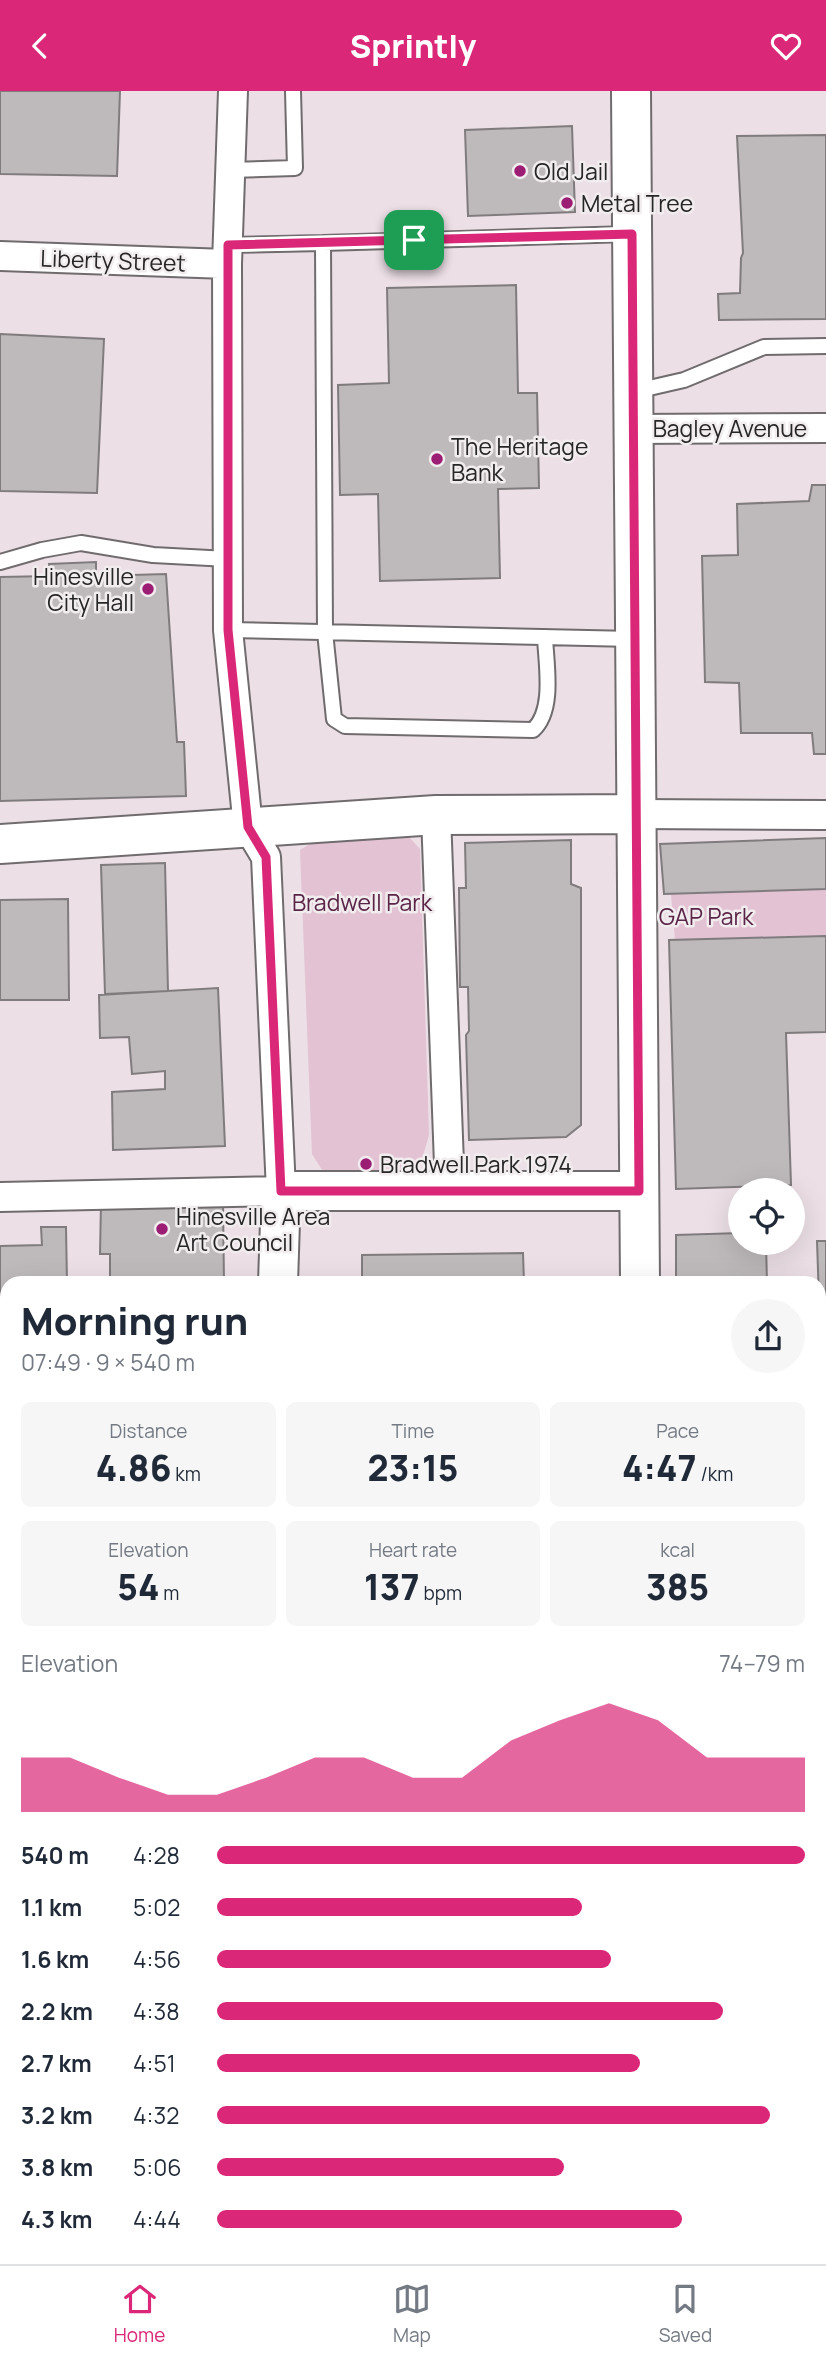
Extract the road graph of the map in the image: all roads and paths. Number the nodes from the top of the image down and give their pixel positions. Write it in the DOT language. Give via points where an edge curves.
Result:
graph roads {
  1 [pos="233,91"];
  2 [pos="293,91"];
  3 [pos="631,91"];
  4 [pos="230,170"];
  5 [pos="632,234"];
  6 [pos="323,243"];
  7 [pos="227,254"];
  8 [pos="0,257"];
  9 [pos="826,346"];
  10 [pos="633,391"];
  11 [pos="826,428"];
  12 [pos="633,429"];
  13 [pos="228,559"];
  14 [pos="0,562"];
  15 [pos="228,630"];
  16 [pos="325,632"];
  17 [pos="545,636"];
  18 [pos="635,639"];
  19 [pos="636,814"];
  20 [pos="436,815"];
  21 [pos="826,815"];
  22 [pos="248,827"];
  23 [pos="0,844"];
  24 [pos="281,1191"];
  25 [pos="450,1191"];
  26 [pos="639,1191"];
  27 [pos="0,1198"];
  28 [pos="278,1276"];
  29 [pos="640,1276"];
  1 -- 4 [label="street"];
  2 -- 4 [label="lane" via="295,167"];
  3 -- 5 [label="main road"];
  4 -- 7 [label="street"];
  5 -- 6 [label="lane"];
  5 -- 10 [label="main road"];
  6 -- 7 [label="lane"];
  6 -- 16 [label="lane"];
  7 -- 8 [label="street, Liberty Street"];
  7 -- 13 [label="street"];
  9 -- 10 [label="lane" via="764,347 684,380"];
  10 -- 12 [label="main road"];
  11 -- 12 [label="street, Bagley Avenue"];
  12 -- 18 [label="main road"];
  13 -- 14 [label="lane" via="153,555 81,543"];
  13 -- 15 [label="street"];
  15 -- 16 [label="lane"];
  15 -- 22 [label="street"];
  16 -- 17 [label="lane"];
  16 -- 17 [label="lane" via="334,719 339,724 524,731 541,723 547,709"];
  17 -- 18 [label="lane"];
  18 -- 19 [label="main road"];
  19 -- 20 [label="main road"];
  19 -- 21 [label="street"];
  19 -- 26 [label="main road"];
  20 -- 22 [label="main road"];
  20 -- 25 [label="street"];
  22 -- 23 [label="main road"];
  22 -- 24 [label="street" via="266,857"];
  24 -- 25 [label="main road"];
  24 -- 27 [label="street"];
  24 -- 28 [label="main road"];
  25 -- 26 [label="main road"];
  26 -- 29 [label="main road"];
}
